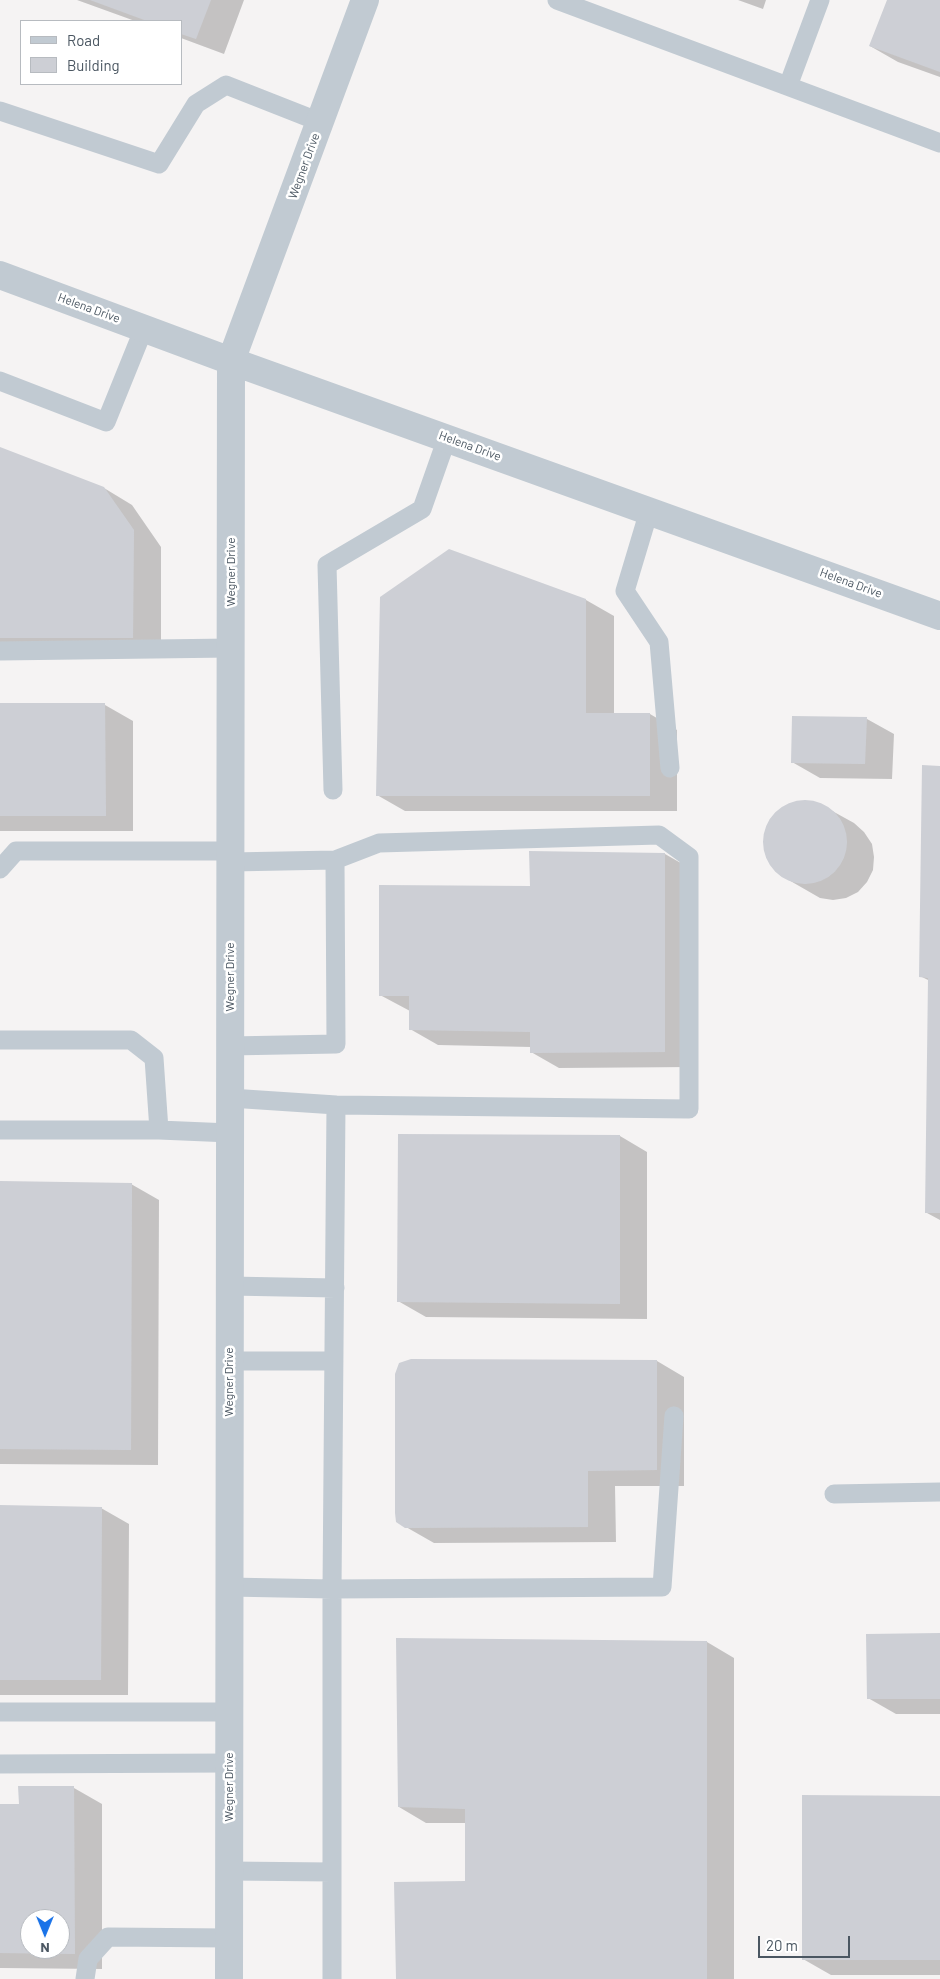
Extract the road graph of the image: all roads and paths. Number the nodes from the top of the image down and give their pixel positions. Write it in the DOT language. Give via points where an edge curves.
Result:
graph roads {
  1 [pos="365,0"];
  2 [pos="558,0"];
  3 [pos="820,0"];
  4 [pos="788,86"];
  5 [pos="0,111"];
  6 [pos="320,122"];
  7 [pos="940,143"];
  8 [pos="0,275"];
  9 [pos="144,328"];
  10 [pos="231,361"];
  11 [pos="0,381"];
  12 [pos="447,438"];
  13 [pos="649,511"];
  14 [pos="940,616"];
  15 [pos="231,648"];
  16 [pos="0,650"];
  17 [pos="670,768"];
  18 [pos="333,790"];
  19 [pos="230,856"];
  20 [pos="335,860"];
  21 [pos="0,869"];
  22 [pos="0,1040"];
  23 [pos="230,1046"];
  24 [pos="230,1098"];
  25 [pos="336,1105"];
  26 [pos="0,1130"];
  27 [pos="159,1130"];
  28 [pos="230,1133"];
  29 [pos="230,1286"];
  30 [pos="335,1288"];
  31 [pos="229,1360"];
  32 [pos="334,1360"];
  33 [pos="674,1416"];
  34 [pos="940,1492"];
  35 [pos="834,1494"];
  36 [pos="229,1587"];
  37 [pos="332,1589"];
  38 [pos="0,1712"];
  39 [pos="229,1712"];
  40 [pos="229,1763"];
  41 [pos="0,1764"];
  42 [pos="229,1870"];
  43 [pos="332,1872"];
  44 [pos="229,1938"];
  45 [pos="85,1979"];
  46 [pos="228,1979"];
  47 [pos="332,1979"];
  1 -- 6 [label="street, Wegner Drive"];
  2 -- 4 [label="lane"];
  3 -- 4 [label="lane"];
  4 -- 7 [label="lane"];
  5 -- 6 [label="lane" via="159,164 196,104 226,85"];
  6 -- 10 [label="street, Wegner Drive"];
  8 -- 9 [label="street, Helena Drive"];
  9 -- 10 [label="street, Helena Drive"];
  9 -- 11 [label="lane" via="106,422"];
  10 -- 12 [label="street, Helena Drive"];
  10 -- 15 [label="street, Wegner Drive"];
  12 -- 13 [label="street, Helena Drive"];
  12 -- 18 [label="lane" via="422,509 327,565"];
  13 -- 14 [label="street, Helena Drive"];
  13 -- 17 [label="lane" via="625,591 659,642"];
  15 -- 16 [label="lane"];
  15 -- 19 [label="street, Wegner Drive"];
  19 -- 20 [label="lane"];
  19 -- 21 [label="lane" via="16,851"];
  19 -- 23 [label="street, Wegner Drive"];
  20 -- 23 [label="lane" via="336,1044"];
  20 -- 25 [label="lane" via="379,843 659,835 689,857 689,1109"];
  22 -- 27 [label="lane" via="131,1040 154,1058"];
  23 -- 24 [label="street, Wegner Drive"];
  24 -- 25 [label="lane"];
  24 -- 28 [label="street, Wegner Drive"];
  25 -- 30 [label="lane"];
  26 -- 27 [label="lane"];
  27 -- 28 [label="lane"];
  28 -- 29 [label="street, Wegner Drive"];
  29 -- 30 [label="lane"];
  29 -- 31 [label="street, Wegner Drive"];
  30 -- 32 [label="lane"];
  31 -- 32 [label="lane"];
  31 -- 36 [label="street, Wegner Drive"];
  32 -- 37 [label="lane"];
  33 -- 37 [label="lane" via="662,1587"];
  34 -- 35 [label="lane"];
  36 -- 37 [label="lane"];
  36 -- 39 [label="street, Wegner Drive"];
  37 -- 43 [label="lane"];
  38 -- 39 [label="lane"];
  39 -- 40 [label="street, Wegner Drive"];
  40 -- 41 [label="lane"];
  40 -- 42 [label="street, Wegner Drive"];
  42 -- 43 [label="lane"];
  42 -- 44 [label="street, Wegner Drive"];
  43 -- 47 [label="lane"];
  44 -- 45 [label="lane" via="108,1937 88,1959"];
  44 -- 46 [label="street, Wegner Drive"];
}
